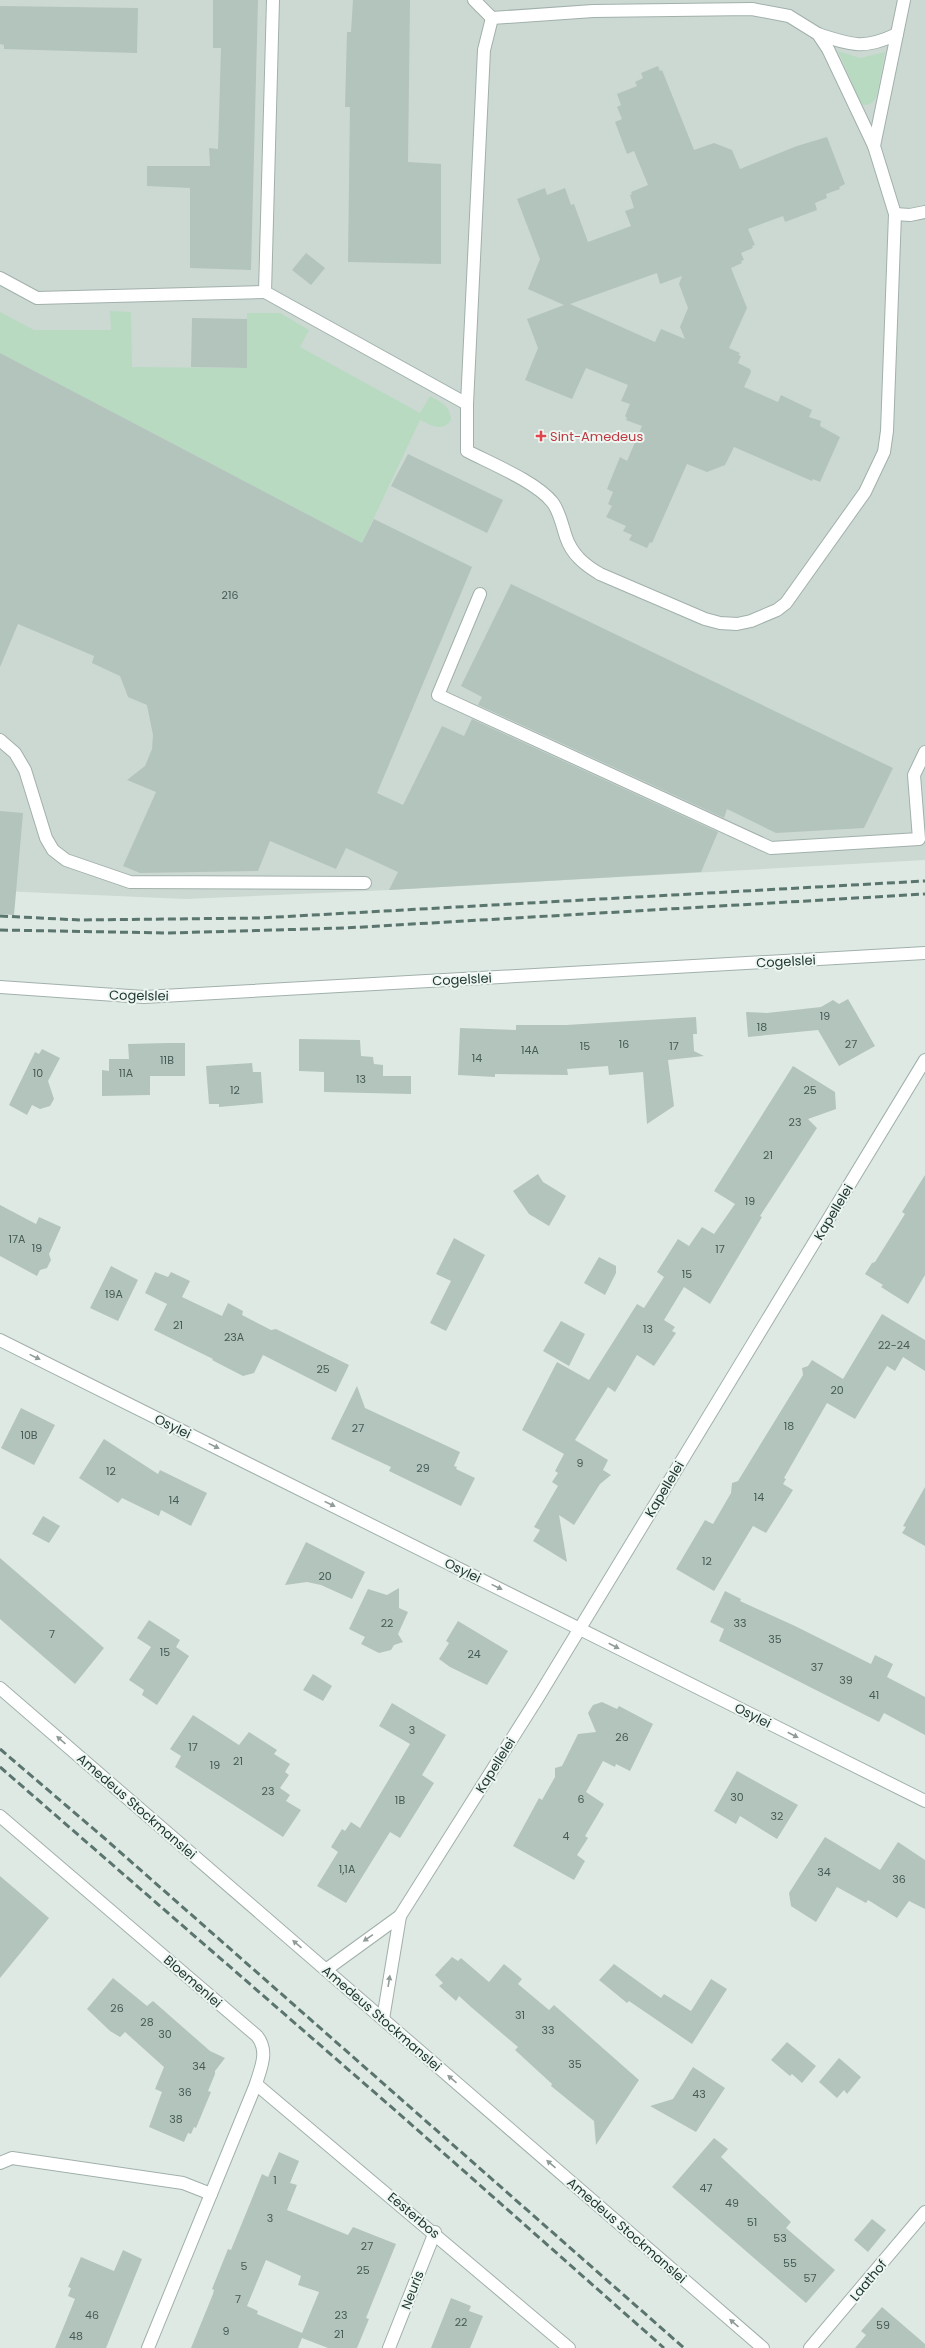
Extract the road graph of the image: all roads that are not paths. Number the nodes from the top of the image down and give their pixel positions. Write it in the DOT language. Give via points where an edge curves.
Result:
graph roads {
  1 [pos="273,0"];
  2 [pos="474,0"];
  3 [pos="904,0"];
  4 [pos="594,5"];
  5 [pos="492,18"];
  6 [pos="818,34"];
  7 [pos="897,34"];
  8 [pos="874,146"];
  9 [pos="925,212"];
  10 [pos="895,214"];
  11 [pos="0,278"];
  12 [pos="265,292"];
  13 [pos="467,404"];
  14 [pos="480,594"];
  15 [pos="0,740"];
  16 [pos="925,752"];
  17 [pos="365,883"];
  18 [pos="925,953"];
  19 [pos="0,987"];
  20 [pos="925,1060"];
  21 [pos="0,1340"];
  22 [pos="580,1628"];
  23 [pos="0,1688"];
  24 [pos="925,1800"];
  25 [pos="0,1816"];
  26 [pos="400,1916"];
  27 [pos="327,1969"];
  28 [pos="383,2019"];
  29 [pos="256,2084"];
  30 [pos="0,2163"];
  31 [pos="211,2194"];
  32 [pos="925,2212"];
  33 [pos="435,2232"];
  34 [pos="148,2348"];
  35 [pos="389,2348"];
  36 [pos="569,2348"];
  37 [pos="763,2348"];
  38 [pos="810,2348"];
  1 -- 12 [label="street"];
  2 -- 5 [label="street"];
  3 -- 7 [label="street"];
  4 -- 5 [label="street"];
  4 -- 6 [label="street" via="771,11 789,16"];
  5 -- 13 [label="street" via="484,50"];
  6 -- 7 [label="street" via="850,45 882,41"];
  6 -- 8 [label="street" via="828,49"];
  7 -- 8 [label="street"];
  8 -- 10 [label="street"];
  9 -- 10 [label="street"];
  10 -- 13 [label="street" via="887,431 884,452 865,492 794,594 777,610 765,616 737,624 705,619 587,566 574,554 566,538 561,517 542,491 466,451"];
  11 -- 12 [label="street" via="36,298"];
  12 -- 13 [label="street"];
  14 -- 16 [label="street" via="438,695 771,848 919,839 914,775"];
  15 -- 17 [label="street" via="15,753 25,770 46,838 53,850 66,860 130,882"];
  18 -- 19 [label="street, Cogelslei" via="144,997"];
  20 -- 22 [label="street, Kapellelei"];
  21 -- 22 [label="street, Osylei, one-way"];
  22 -- 24 [label="street, Osylei, one-way"];
  22 -- 26 [label="street, Kapellelei"];
  27 -- 23 [label="street, Amedeus Stockmanslei, one-way"];
  25 -- 29 [label="street, Bloemenlei" via="257,2036 264,2048 264,2055"];
  26 -- 27 [label="street, Kapellelei, one-way"];
  28 -- 26 [label="street, Kapellelei, one-way"];
  27 -- 28 [label="street, Amedeus Stockmanslei"];
  37 -- 28 [label="street, Amedeus Stockmanslei, one-way"];
  29 -- 31 [label="street, Bloemenlei"];
  29 -- 33 [label="street, Eesterbos"];
  30 -- 31 [label="street" via="12,2158 183,2183"];
  31 -- 34 [label="street, Bloemenlei"];
  32 -- 38 [label="street, Laathof"];
  33 -- 35 [label="street, Neuris"];
  33 -- 36 [label="street, Eesterbos"];
}
